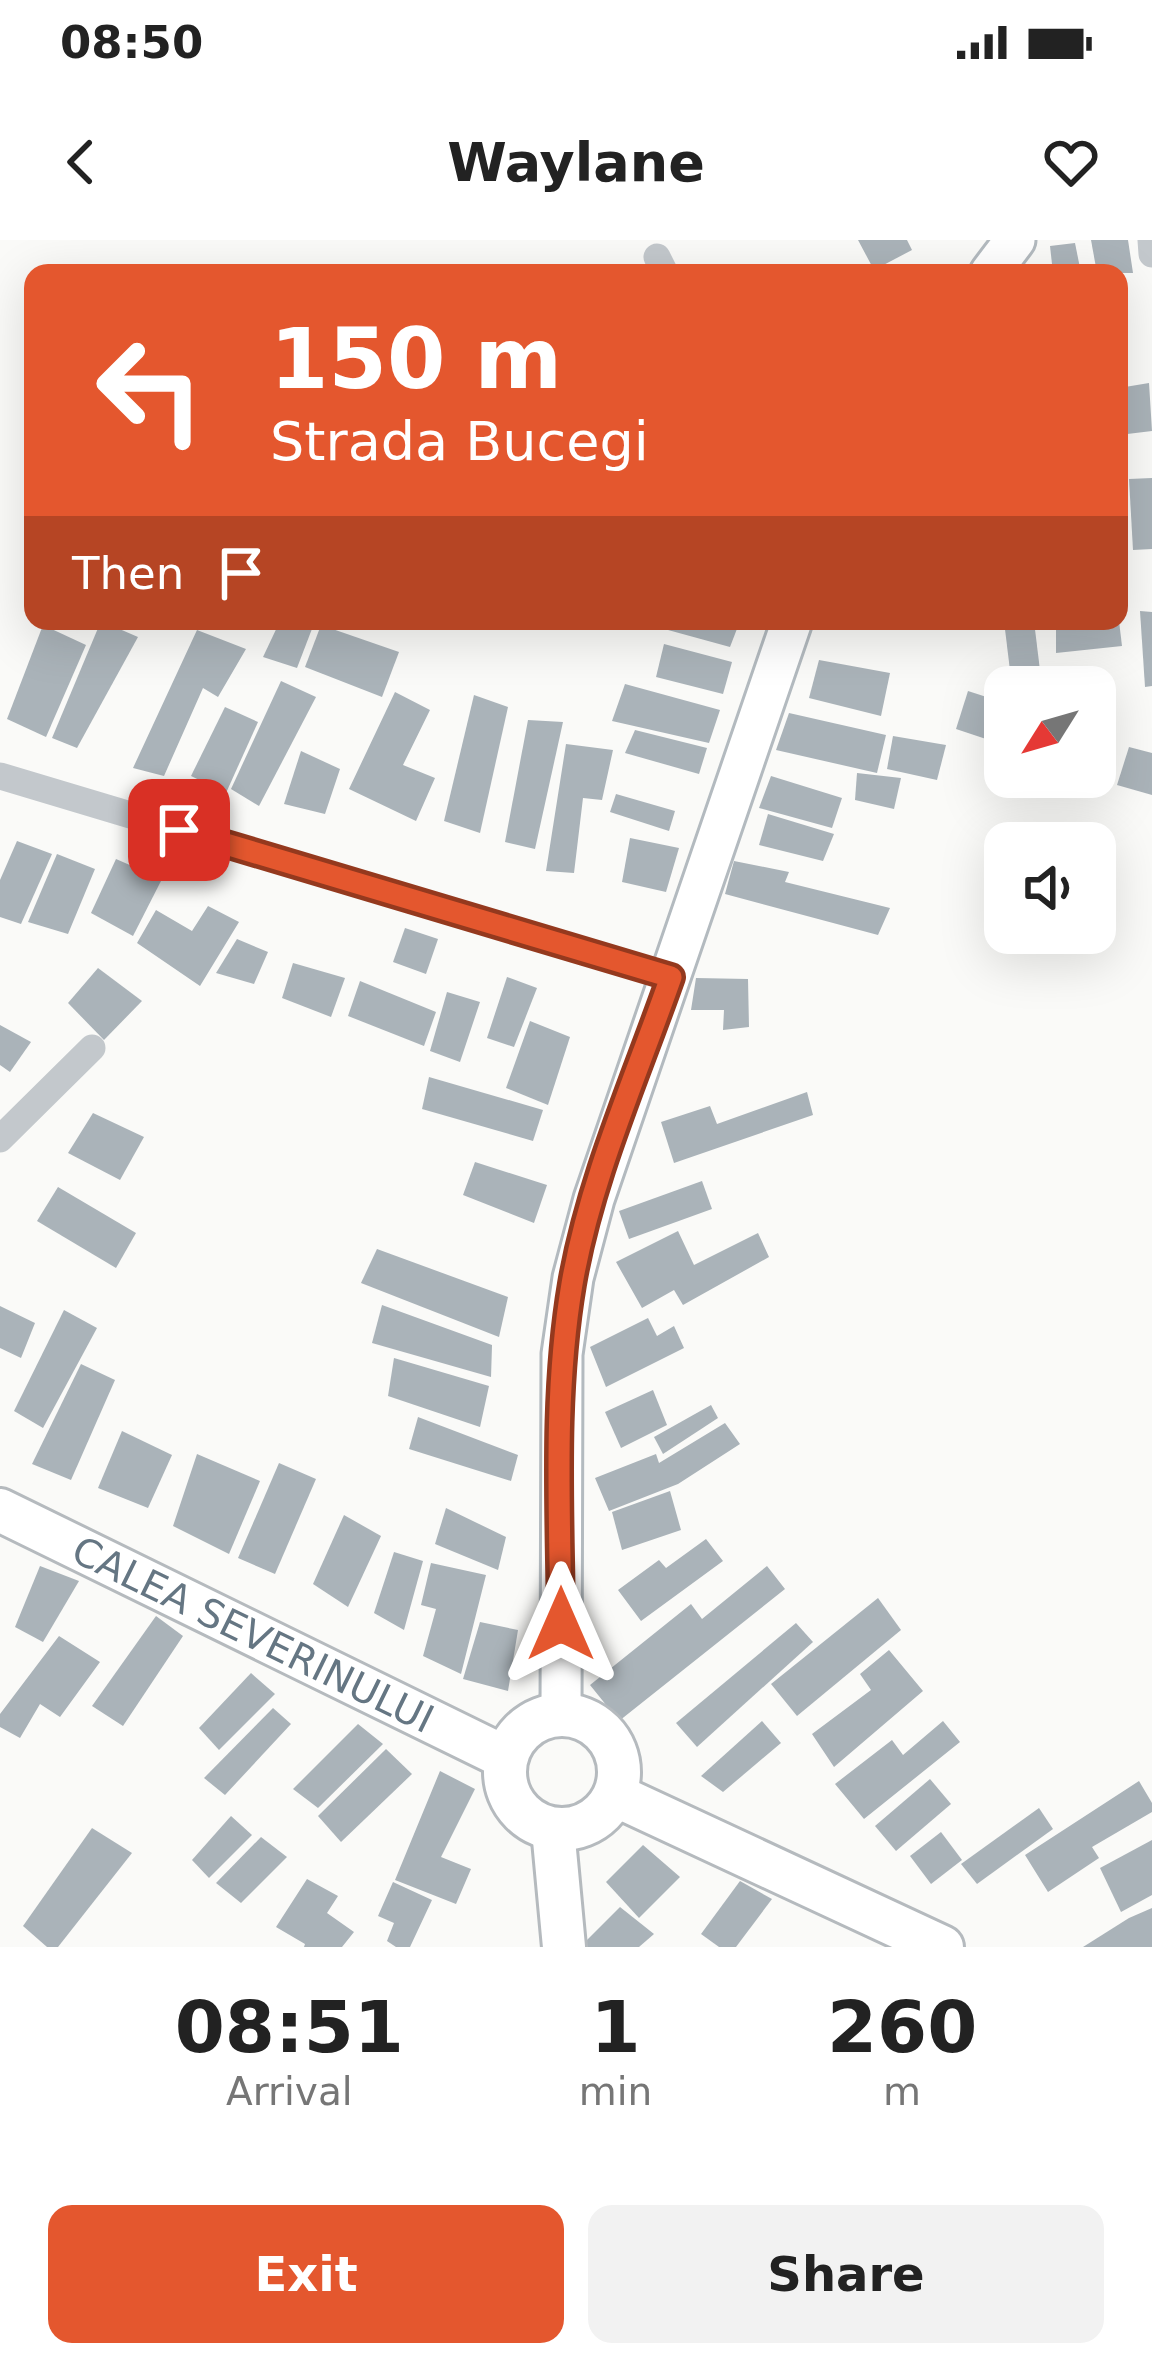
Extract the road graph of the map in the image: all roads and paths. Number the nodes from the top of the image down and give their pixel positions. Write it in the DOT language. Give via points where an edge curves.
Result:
graph roads {
  1 [pos="1150,240"];
  2 [pos="1152,254"];
  3 [pos="789,630"];
  4 [pos="0,776"];
  5 [pos="671,977"];
  6 [pos="92,1048"];
  7 [pos="0,1139"];
  8 [pos="0,1510"];
  9 [pos="562,1714"];
  10 [pos="506,1758"];
  11 [pos="615,1795"];
  12 [pos="553,1829"];
  13 [pos="564,1947"];
  14 [pos="941,1947"];
  1 -- 2 [label="street"];
  3 -- 5 [label="main road"];
  4 -- 5 [label="street"];
  5 -- 9 [label="main road" via="594,1199 567,1316"];
  6 -- 7 [label="street"];
  8 -- 10 [label="main road, CALEA SEVERINULUI"];
  9 -- 10 [label="main road" via="526,1727"];
  9 -- 11 [label="main road" via="597,1726 610,1740 618,1758"];
  10 -- 12 [label="main road" via="520,1812"];
  11 -- 12 [label="main road" via="590,1823"];
  11 -- 14 [label="main road"];
  12 -- 13 [label="main road"];
}
